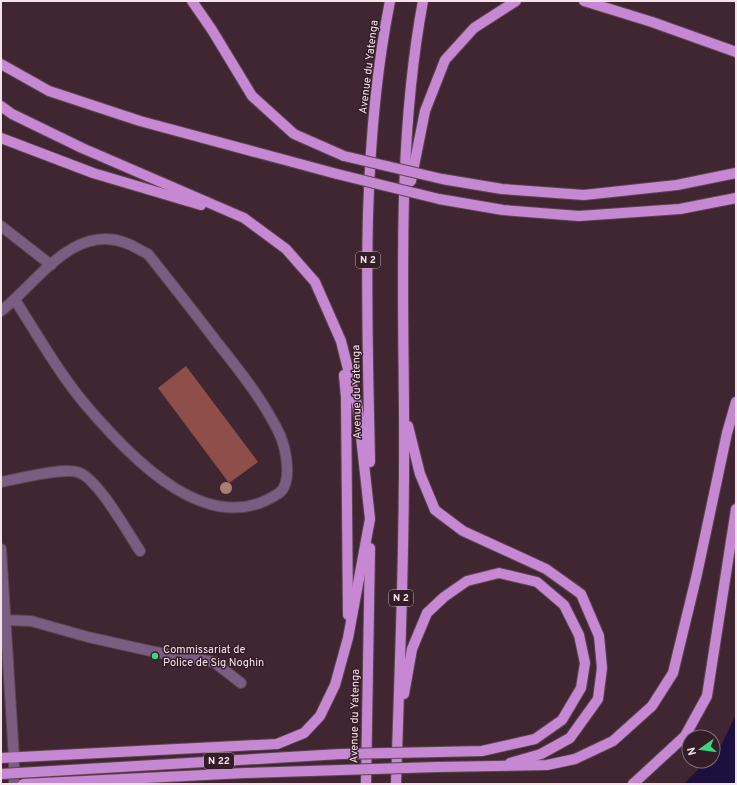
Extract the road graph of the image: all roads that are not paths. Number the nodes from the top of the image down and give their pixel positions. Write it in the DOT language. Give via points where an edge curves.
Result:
graph roads {
  1 [pos="192,1"];
  2 [pos="390,1"];
  3 [pos="423,1"];
  4 [pos="516,1"];
  5 [pos="584,1"];
  6 [pos="736,52"];
  7 [pos="1,64"];
  8 [pos="1,106"];
  9 [pos="1,138"];
  10 [pos="736,173"];
  11 [pos="736,198"];
  12 [pos="404,216"];
  13 [pos="244,218"];
  14 [pos="1,226"];
  15 [pos="51,265"];
  16 [pos="15,300"];
  17 [pos="1,311"];
  18 [pos="341,341"];
  19 [pos="736,402"];
  20 [pos="404,412"];
  21 [pos="1,482"];
  22 [pos="736,509"];
  23 [pos="370,519"];
  24 [pos="1,549"];
  25 [pos="140,551"];
  26 [pos="6,620"];
  27 [pos="348,638"];
  28 [pos="241,683"];
  29 [pos="398,731"];
  30 [pos="1,758"];
  31 [pos="14,758"];
  32 [pos="495,767"];
  33 [pos="1,774"];
  34 [pos="14,784"];
  35 [pos="23,784"];
  36 [pos="366,784"];
  37 [pos="396,784"];
  38 [pos="633,784"];
  1 -- 10 [label="main road, bridge" via="252,96 294,134 344,156 502,189 584,195 676,185"];
  2 -- 23 [label="main road, Avenue du Yatenga / N 2" via="382,40 368,202"];
  3 -- 12 [label="main road, N 2" via="409,107"];
  4 -- 12 [label="main road" via="474,28 445,60 425,112"];
  5 -- 6 [label="main road"];
  7 -- 11 [label="main road, bridge" via="49,91 140,121 439,199 503,210 579,216 680,209"];
  8 -- 13 [label="main road" via="12,114 82,148"];
  9 -- 13 [label="main road" via="93,173"];
  12 -- 20 [label="main road, N 2"];
  13 -- 18 [label="main road" via="286,249 315,282"];
  14 -- 15 [label="street"];
  15 -- 16 [label="street"];
  15 -- 16 [label="street" via="70,248 88,240 105,239 126,243 148,254 248,380 280,435 287,464 287,481 282,491 252,507 232,508 192,498 168,484 137,458 90,409"];
  16 -- 17 [label="street"];
  18 -- 23 [label="main road" via="358,409"];
  18 -- 27 [label="main road" via="346,397"];
  19 -- 32 [label="main road" via="673,673 652,706 613,741 575,759 547,765"];
  20 -- 29 [label="main road, N 2"];
  20 -- 32 [label="main road" via="420,474 435,510 463,531 546,569 581,594 598,636 602,668 598,699 570,738 541,754"];
  21 -- 25 [label="street" via="55,472 80,472 96,486"];
  22 -- 38 [label="main road" via="707,696 685,736"];
  23 -- 27 [label="main road"];
  23 -- 36 [label="main road, Avenue du Yatenga / N 2"];
  24 -- 26 [label="street"];
  26 -- 28 [label="street" via="31,621 102,641 214,662"];
  26 -- 31 [label="street"];
  27 -- 31 [label="main road" via="335,685 320,716 304,733 277,744"];
  29 -- 33 [label="main road, N 22, bridge" via="412,649 427,613 444,597 467,582 499,573 537,582 564,605 579,635 584,663 581,688 562,720 535,739 482,751 341,754"];
  29 -- 37 [label="main road, N 2"];
  30 -- 31 [label="main road"];
  31 -- 34 [label="street"];
  32 -- 35 [label="main road, N 22, bridge" via="245,773"];
}
